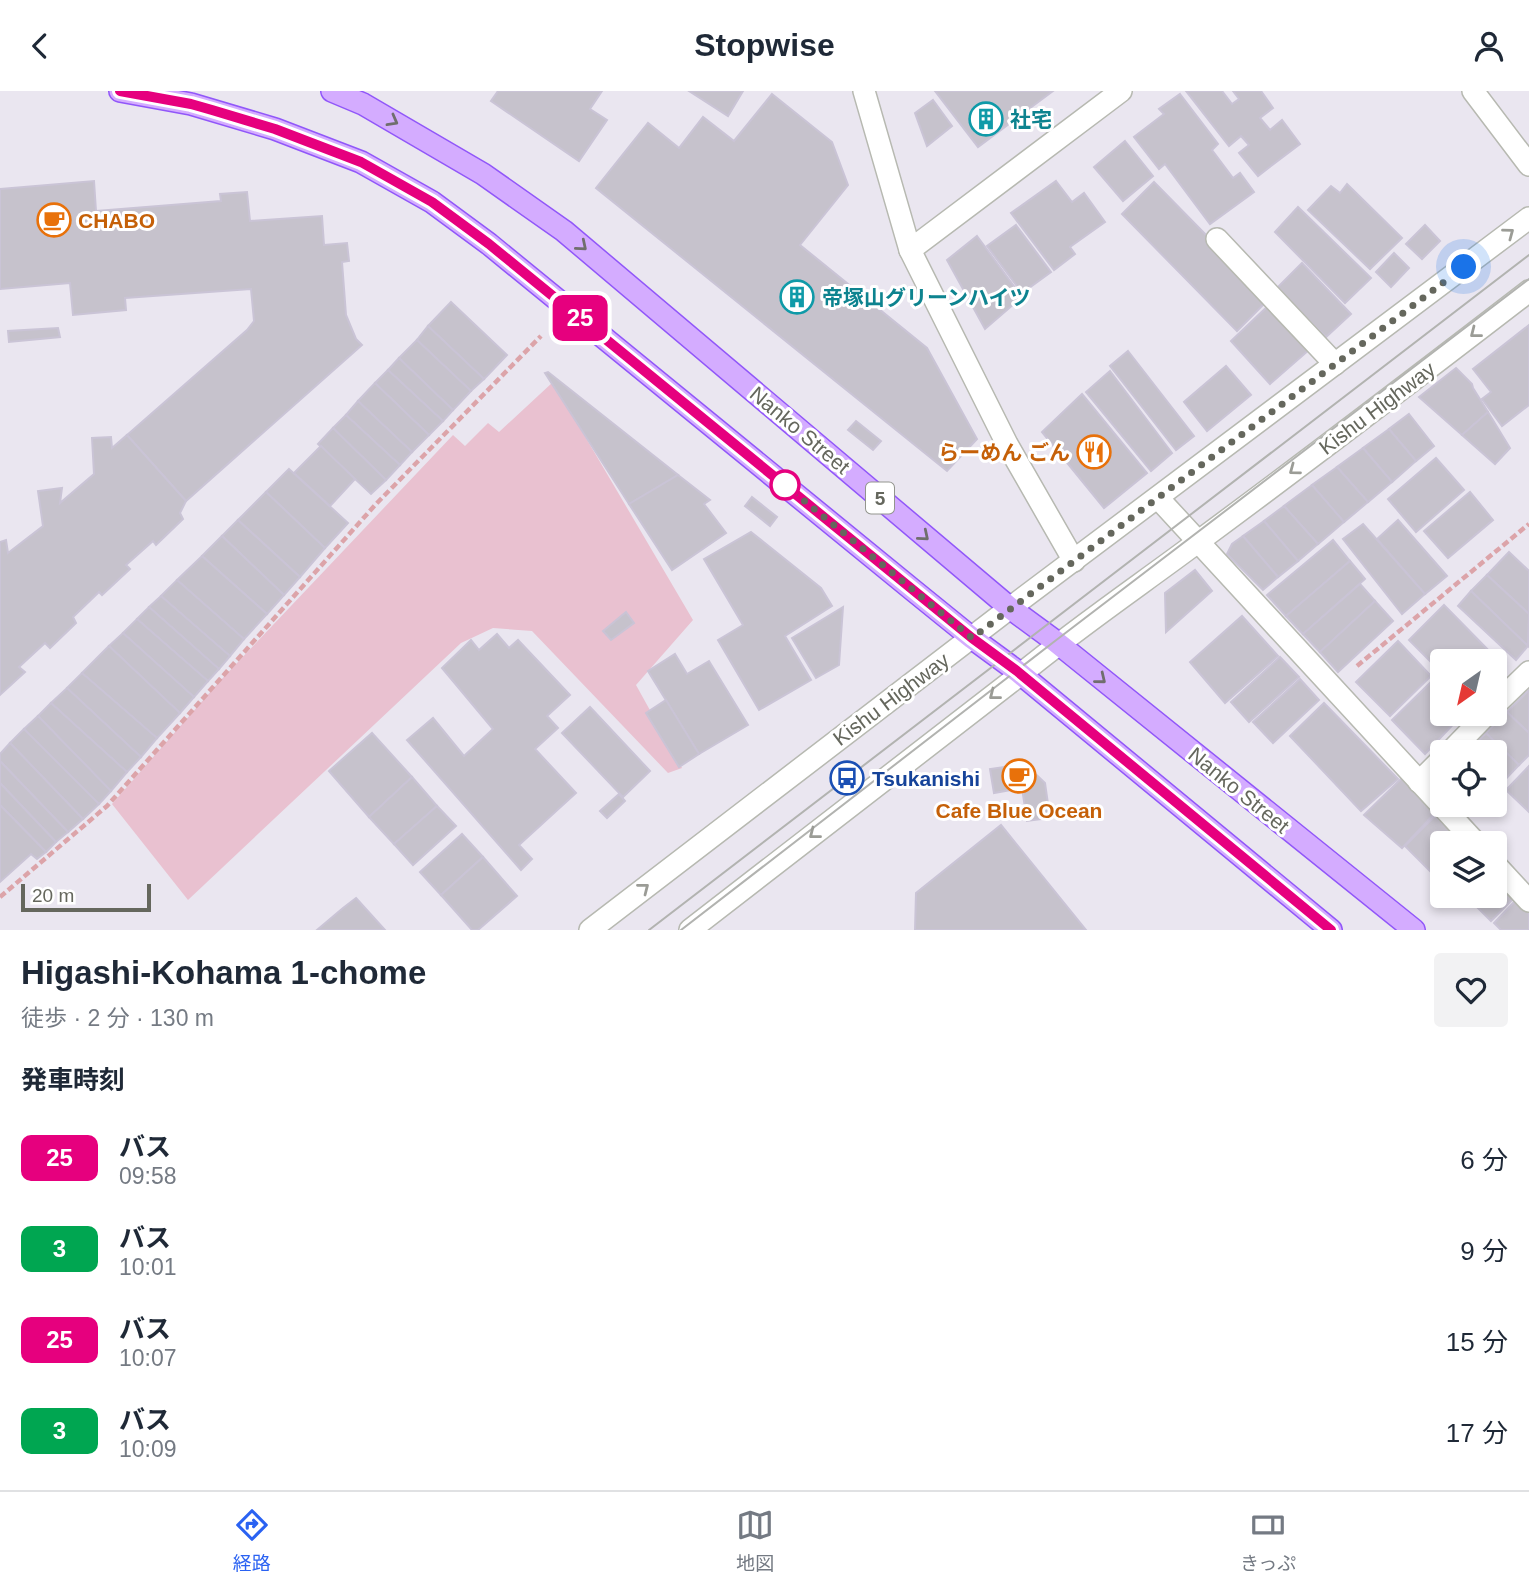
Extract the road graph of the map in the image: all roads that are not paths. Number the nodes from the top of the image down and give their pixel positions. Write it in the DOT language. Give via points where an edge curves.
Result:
graph roads {
  1 [pos="120,91"];
  2 [pos="332,91"];
  3 [pos="864,91"];
  4 [pos="1121,91"];
  5 [pos="1473,91"];
  6 [pos="1529,165"];
  7 [pos="1529,218"];
  8 [pos="1217,239"];
  9 [pos="910,250"];
  10 [pos="1529,291"];
  11 [pos="1335,363"];
  12 [pos="1158,498"];
  13 [pos="1198,542"];
  14 [pos="1074,561"];
  15 [pos="1010,608"];
  16 [pos="972,638"];
  17 [pos="1058,644"];
  18 [pos="1529,672"];
  19 [pos="1021,674"];
  20 [pos="1507,693"];
  21 [pos="1475,726"];
  22 [pos="1462,740"];
  23 [pos="1430,771"];
  24 [pos="1419,782"];
  25 [pos="1465,831"];
  26 [pos="1507,877"];
  27 [pos="1529,901"];
  28 [pos="590,930"];
  29 [pos="690,930"];
  30 [pos="1331,930"];
  31 [pos="1414,930"];
  1 -- 16 [label="main road, 5" via="191,104 275,129 361,162 432,202"];
  2 -- 15 [label="main road, Nanko Street / 5, one-way" via="363,104 483,174 565,231"];
  3 -- 9 [label="street"];
  4 -- 9 [label="street"];
  5 -- 6 [label="street"];
  11 -- 7 [label="street, Kishu Highway, one-way"];
  8 -- 11 [label="street"];
  9 -- 14 [label="street" via="1007,444"];
  10 -- 13 [label="street, Kishu Highway, one-way"];
  11 -- 12 [label="street, Kishu Highway"];
  12 -- 13 [label="street"];
  12 -- 14 [label="street, Kishu Highway"];
  13 -- 17 [label="street, Kishu Highway"];
  13 -- 24 [label="street"];
  14 -- 15 [label="street, Kishu Highway"];
  15 -- 16 [label="street, Kishu Highway"];
  15 -- 17 [label="main road, Nanko Street / 5"];
  16 -- 19 [label="main road, 5"];
  28 -- 16 [label="street, Kishu Highway, one-way"];
  17 -- 19 [label="street, Kishu Highway"];
  17 -- 31 [label="main road, Nanko Street / 5, one-way"];
  18 -- 20 [label="street"];
  19 -- 29 [label="street, Kishu Highway, one-way"];
  19 -- 30 [label="main road, 5"];
  21 -- 22 [label="street"];
  23 -- 24 [label="street"];
  24 -- 25 [label="street"];
  26 -- 27 [label="street"];
}
